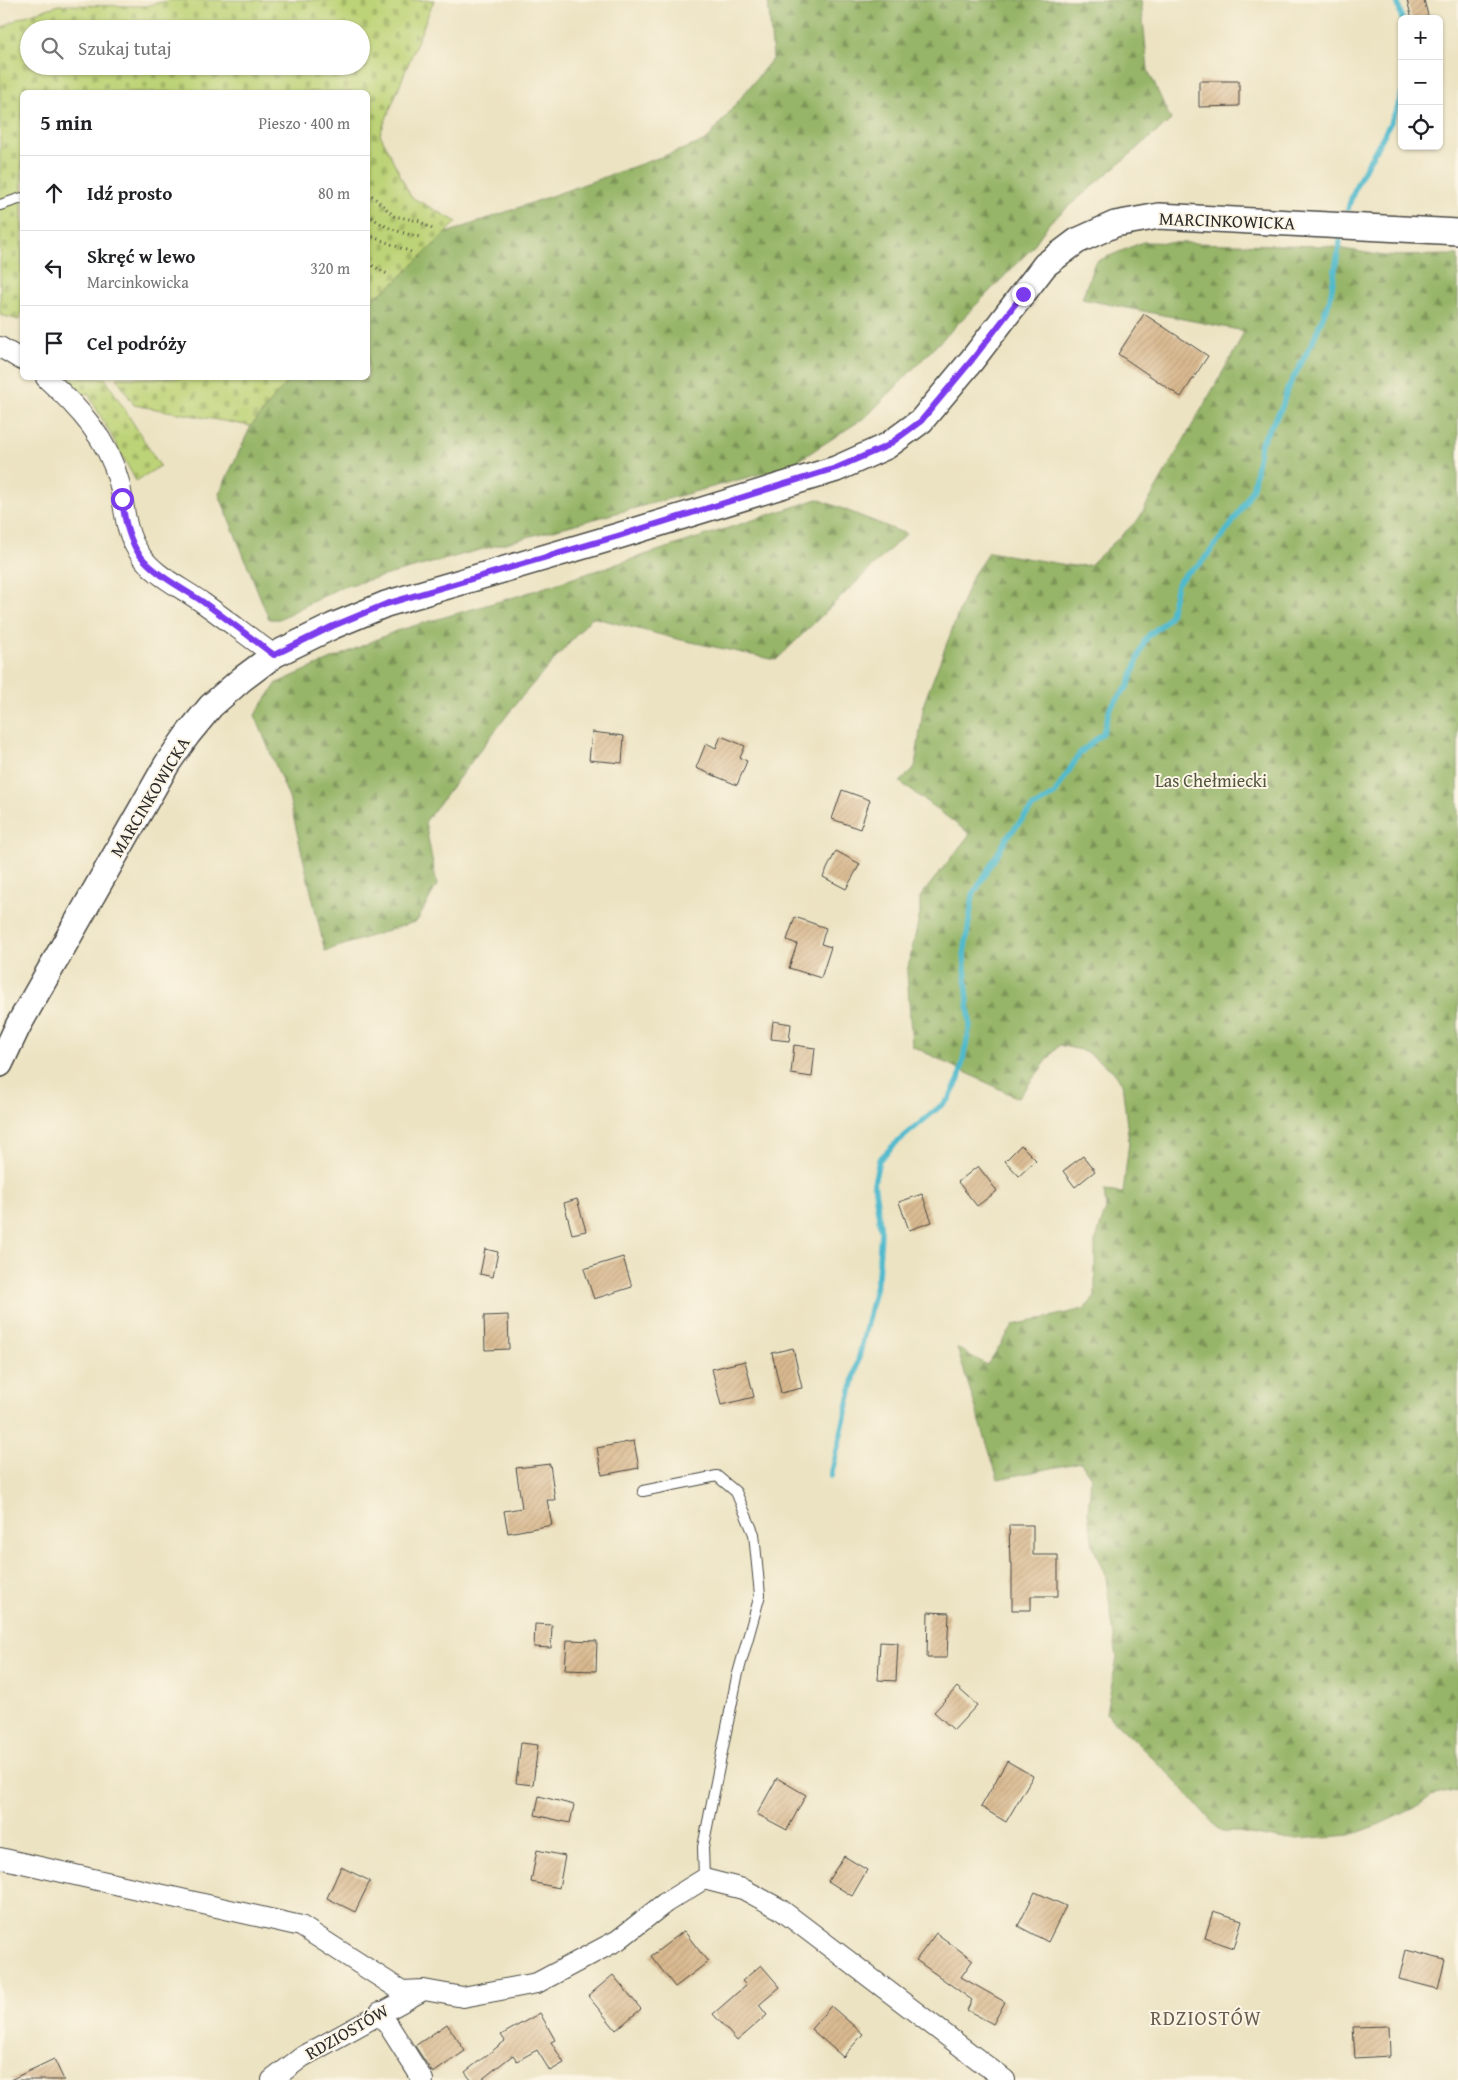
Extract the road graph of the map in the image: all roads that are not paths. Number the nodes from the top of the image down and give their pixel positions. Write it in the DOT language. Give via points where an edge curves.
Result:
graph roads {
  1 [pos="20,199"];
  2 [pos="0,205"];
  3 [pos="1458,232"];
  4 [pos="0,348"];
  5 [pos="20,359"];
  6 [pos="48,380"];
  7 [pos="274,655"];
  8 [pos="0,1064"];
  9 [pos="642,1491"];
  10 [pos="0,1858"];
  11 [pos="704,1879"];
  12 [pos="424,1990"];
  13 [pos="380,2012"];
  14 [pos="272,2080"];
  15 [pos="423,2080"];
  16 [pos="1005,2080"];
  1 -- 2 [label="lane"];
  3 -- 7 [label="street, MARCINKOWICKA" via="1159,216 1115,224 1077,241 1045,265 921,421 887,446 826,472 386,604"];
  4 -- 5 [label="street"];
  6 -- 7 [label="street" via="87,418 112,461 119,482 124,520 138,553 152,568"];
  7 -- 8 [label="street, MARCINKOWICKA" via="211,706 167,764 18,1026"];
  9 -- 11 [label="lane" via="717,1476 736,1492 754,1534 760,1595 737,1677 703,1847"];
  10 -- 12 [label="street" via="301,1926 402,1991"];
  11 -- 12 [label="street" via="618,1940 537,1983 463,1997"];
  11 -- 16 [label="street" via="743,1889 780,1908"];
  12 -- 13 [label="street, RDZIOSTÓW"];
  13 -- 14 [label="street, RDZIOSTÓW" via="302,2057"];
  13 -- 15 [label="street"];
}
